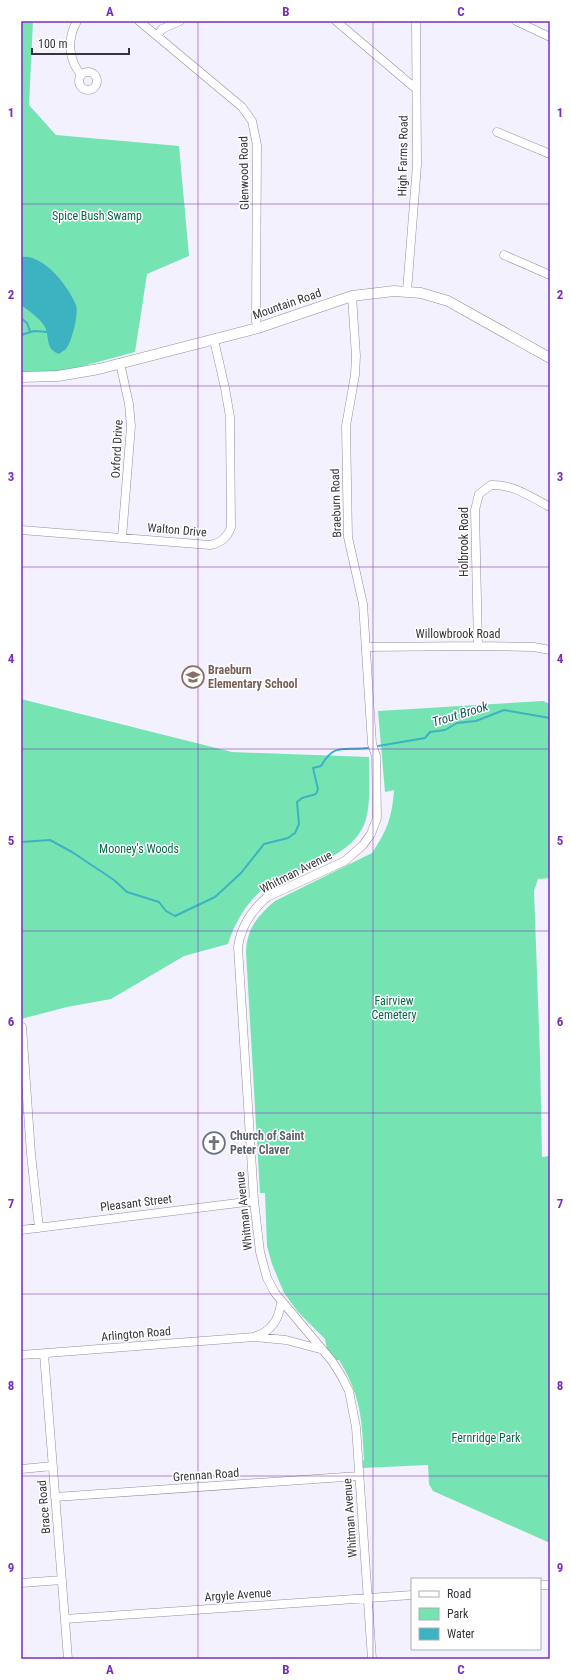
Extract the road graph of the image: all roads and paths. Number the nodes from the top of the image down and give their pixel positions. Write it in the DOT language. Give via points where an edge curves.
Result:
graph roads {
  1 [pos="77,21"];
  2 [pos="139,21"];
  3 [pos="180,21"];
  4 [pos="336,21"];
  5 [pos="416,21"];
  6 [pos="516,21"];
  7 [pos="157,36"];
  8 [pos="550,37"];
  9 [pos="81,75"];
  10 [pos="415,88"];
  11 [pos="497,132"];
  12 [pos="550,154"];
  13 [pos="504,256"];
  14 [pos="550,275"];
  15 [pos="407,291"];
  16 [pos="352,296"];
  17 [pos="258,328"];
  18 [pos="214,340"];
  19 [pos="550,358"];
  20 [pos="120,363"];
  21 [pos="21,377"];
  22 [pos="550,507"];
  23 [pos="21,530"];
  24 [pos="122,538"];
  25 [pos="478,646"];
  26 [pos="366,647"];
  27 [pos="550,650"];
  28 [pos="376,756"];
  29 [pos="22,1027"];
  30 [pos="254,1201"];
  31 [pos="39,1228"];
  32 [pos="21,1230"];
  33 [pos="281,1303"];
  34 [pos="254,1337"];
  35 [pos="322,1349"];
  36 [pos="44,1354"];
  37 [pos="21,1355"];
  38 [pos="53,1466"];
  39 [pos="21,1469"];
  40 [pos="359,1476"];
  41 [pos="55,1497"];
  42 [pos="62,1580"];
  43 [pos="21,1583"];
  44 [pos="411,1595"];
  45 [pos="367,1598"];
  46 [pos="65,1619"];
  47 [pos="68,1659"];
  48 [pos="372,1659"];
  1 -- 9 [label="street" via="71,37 70,53 74,66"];
  2 -- 7 [label="street, Glenwood Road"];
  3 -- 7 [label="street" via="162,29"];
  4 -- 10 [label="street"];
  5 -- 10 [label="street, High Farms Road"];
  6 -- 8 [label="street"];
  7 -- 17 [label="street, Glenwood Road" via="237,102 254,128 257,145"];
  10 -- 15 [label="street, High Farms Road" via="417,165"];
  11 -- 12 [label="street"];
  13 -- 14 [label="street"];
  15 -- 16 [label="main road, Mountain Road"];
  15 -- 19 [label="main road, Mountain Road" via="448,301"];
  16 -- 17 [label="main road, Mountain Road"];
  16 -- 26 [label="street, Braeburn Road" via="356,356 346,426 348,538 363,604"];
  17 -- 18 [label="main road, Mountain Road"];
  18 -- 20 [label="main road, Mountain Road"];
  18 -- 24 [label="street, Walton Drive" via="230,417 229,532 221,541 210,545"];
  20 -- 21 [label="main road, Mountain Road" via="58,376"];
  20 -- 24 [label="street, Oxford Drive" via="131,426"];
  22 -- 25 [label="street, Holbrook Road" via="505,486 491,485 479,494 475,510"];
  23 -- 24 [label="street, Walton Drive"];
  25 -- 26 [label="street, Willowbrook Road"];
  25 -- 27 [label="street, Willowbrook Road" via="534,647"];
  26 -- 28 [label="street, Braeburn Road" via="372,744"];
  28 -- 30 [label="street, Whitman Avenue" via="377,818 371,834 363,845 345,861 267,897 250,915 241,933 238,947"];
  29 -- 31 [label="street"];
  30 -- 31 [label="street, Pleasant Street"];
  30 -- 33 [label="street, Whitman Avenue" via="256,1228 264,1268 270,1285"];
  31 -- 32 [label="street, Pleasant Street"];
  33 -- 34 [label="street, Arlington Road" via="273,1325 266,1332"];
  33 -- 35 [label="street, Whitman Avenue"];
  34 -- 35 [label="street, Arlington Road" via="286,1340"];
  34 -- 36 [label="street, Arlington Road"];
  35 -- 40 [label="street, Whitman Avenue" via="349,1391 356,1427"];
  36 -- 37 [label="street, Arlington Road"];
  36 -- 38 [label="street, Brace Road"];
  38 -- 39 [label="street"];
  38 -- 41 [label="street, Brace Road"];
  40 -- 41 [label="street, Grennan Road"];
  40 -- 45 [label="street, Whitman Avenue"];
  41 -- 42 [label="street, Brace Road"];
  42 -- 43 [label="street"];
  42 -- 46 [label="street, Brace Road"];
  44 -- 45 [label="street, Argyle Avenue"];
  45 -- 46 [label="street, Argyle Avenue"];
  45 -- 48 [label="street, Whitman Avenue"];
  46 -- 47 [label="street, Brace Road"];
}
